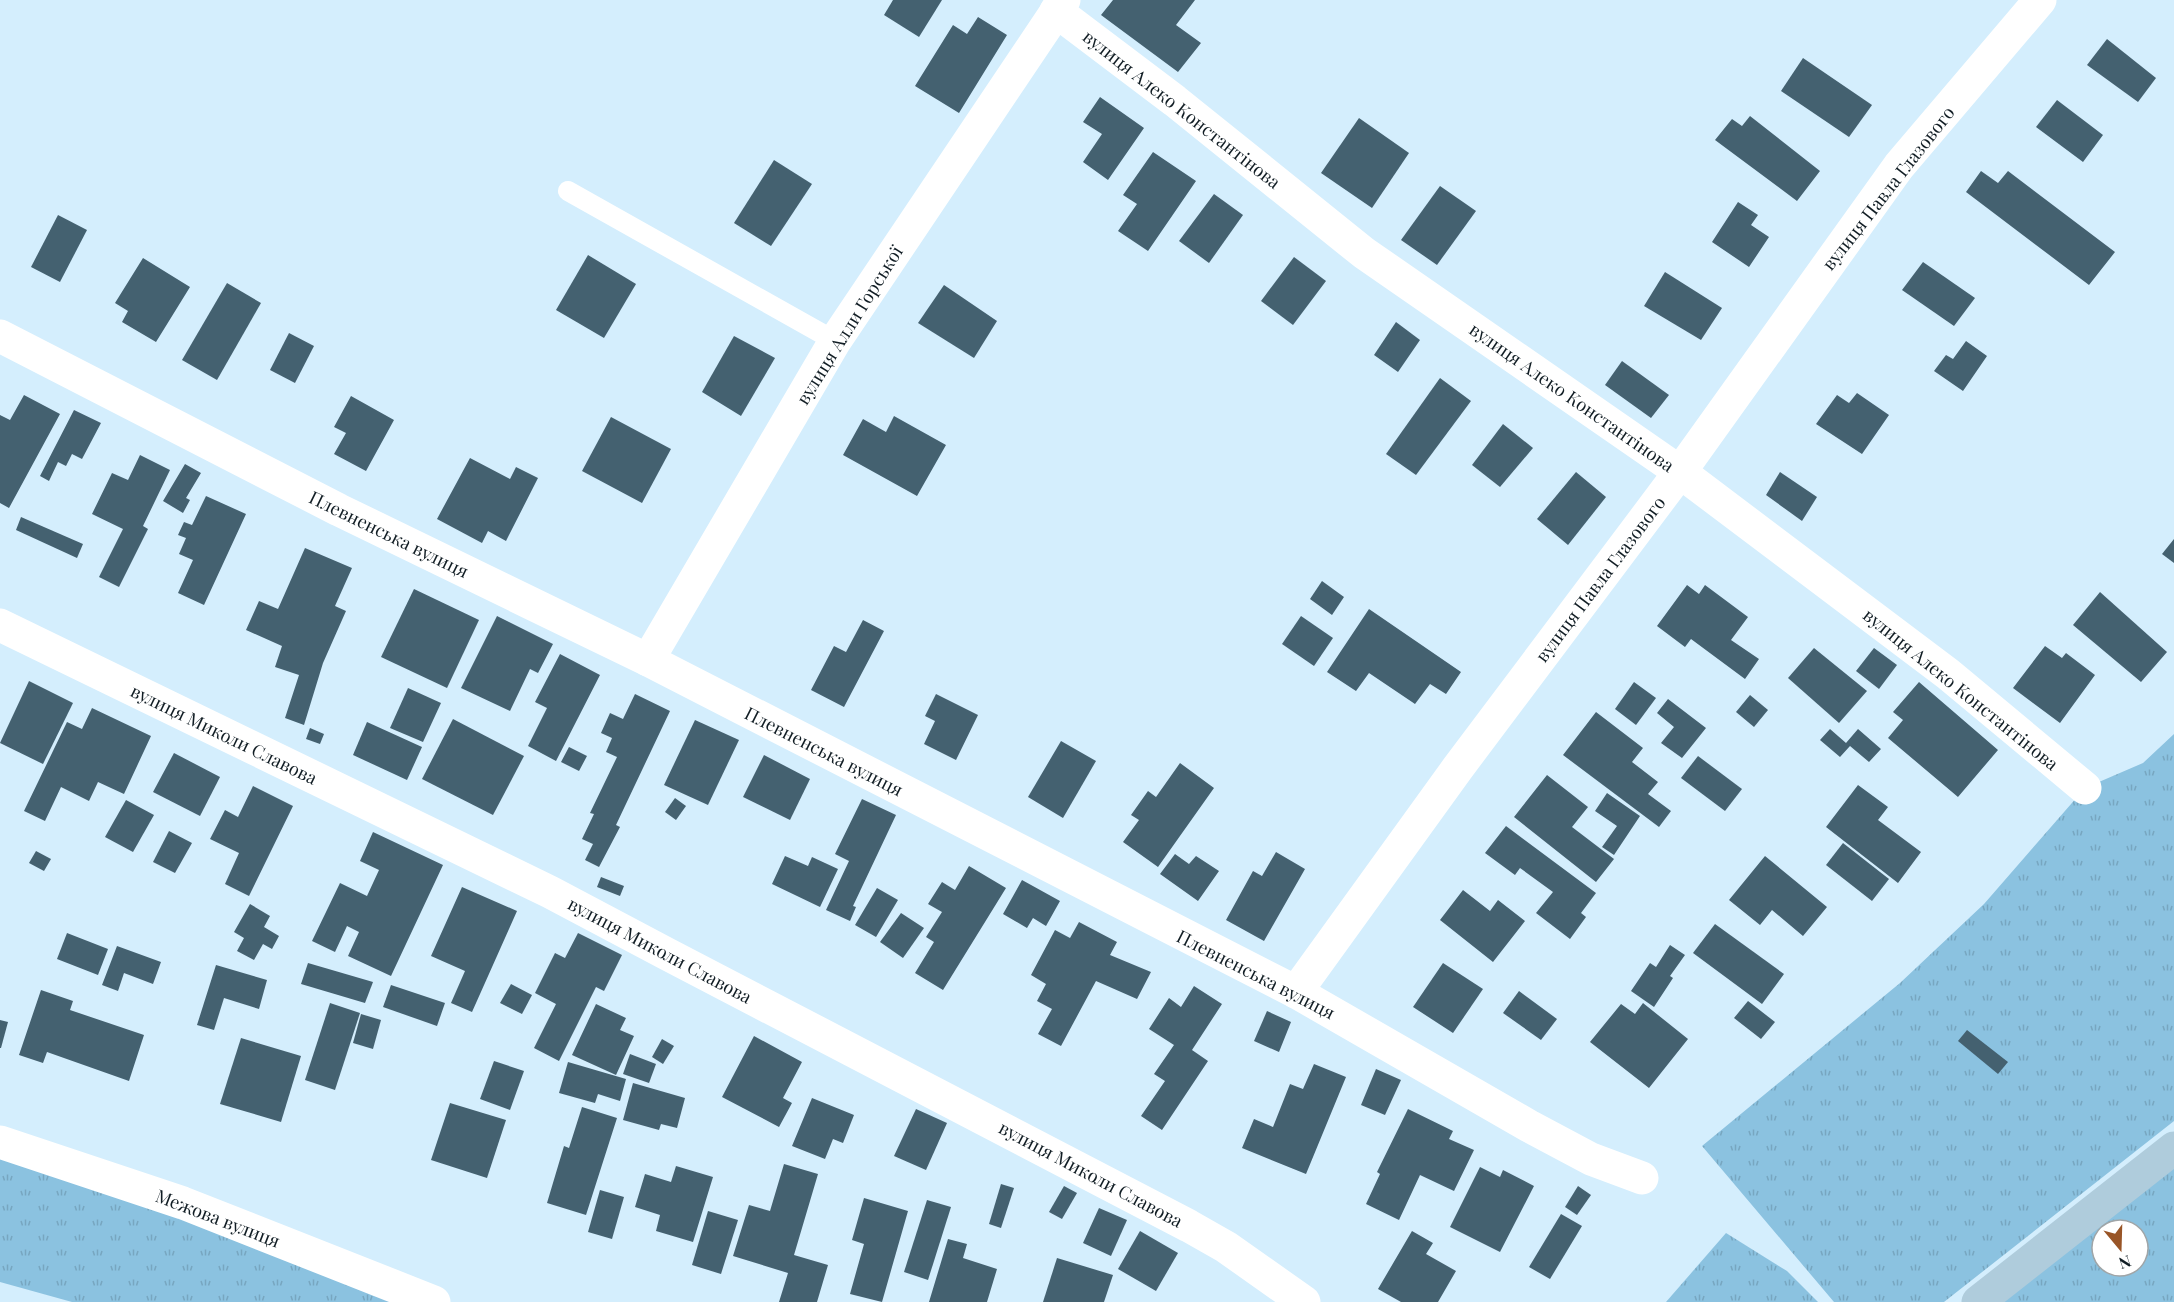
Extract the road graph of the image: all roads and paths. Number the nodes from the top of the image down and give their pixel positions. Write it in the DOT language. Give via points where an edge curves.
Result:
graph roads {
  1 [pos="2040,0"];
  2 [pos="1060,6"];
  3 [pos="568,191"];
  4 [pos="0,336"];
  5 [pos="835,342"];
  6 [pos="1680,472"];
  7 [pos="0,625"];
  8 [pos="648,660"];
  9 [pos="2085,788"];
  10 [pos="1296,992"];
  11 [pos="0,1142"];
  12 [pos="2174,1148"];
  13 [pos="1642,1178"];
  14 [pos="434,1302"];
  15 [pos="1304,1302"];
  16 [pos="1978,1302"];
  1 -- 6 [label="street, вулиця Павла Глазового" via="1899,166"];
  2 -- 5 [label="street, вулиця Алли Горської"];
  2 -- 6 [label="street, вулиця Алеко Константінова" via="1364,253"];
  3 -- 5 [label="lane"];
  4 -- 8 [label="street, Плевненська вулиця" via="339,510"];
  5 -- 8 [label="street, вулиця Алли Горської"];
  6 -- 9 [label="street, вулиця Алеко Константінова" via="1948,674"];
  6 -- 10 [label="street, вулиця Павла Глазового"];
  7 -- 15 [label="street, вулиця Миколи Славова" via="550,892 1189,1226"];
  8 -- 10 [label="street, Плевненська вулиця"];
  10 -- 13 [label="street, Плевненська вулиця" via="1592,1160"];
  11 -- 14 [label="street, Межова вулиця" via="183,1203"];
  12 -- 16 [label="highway"];
}
